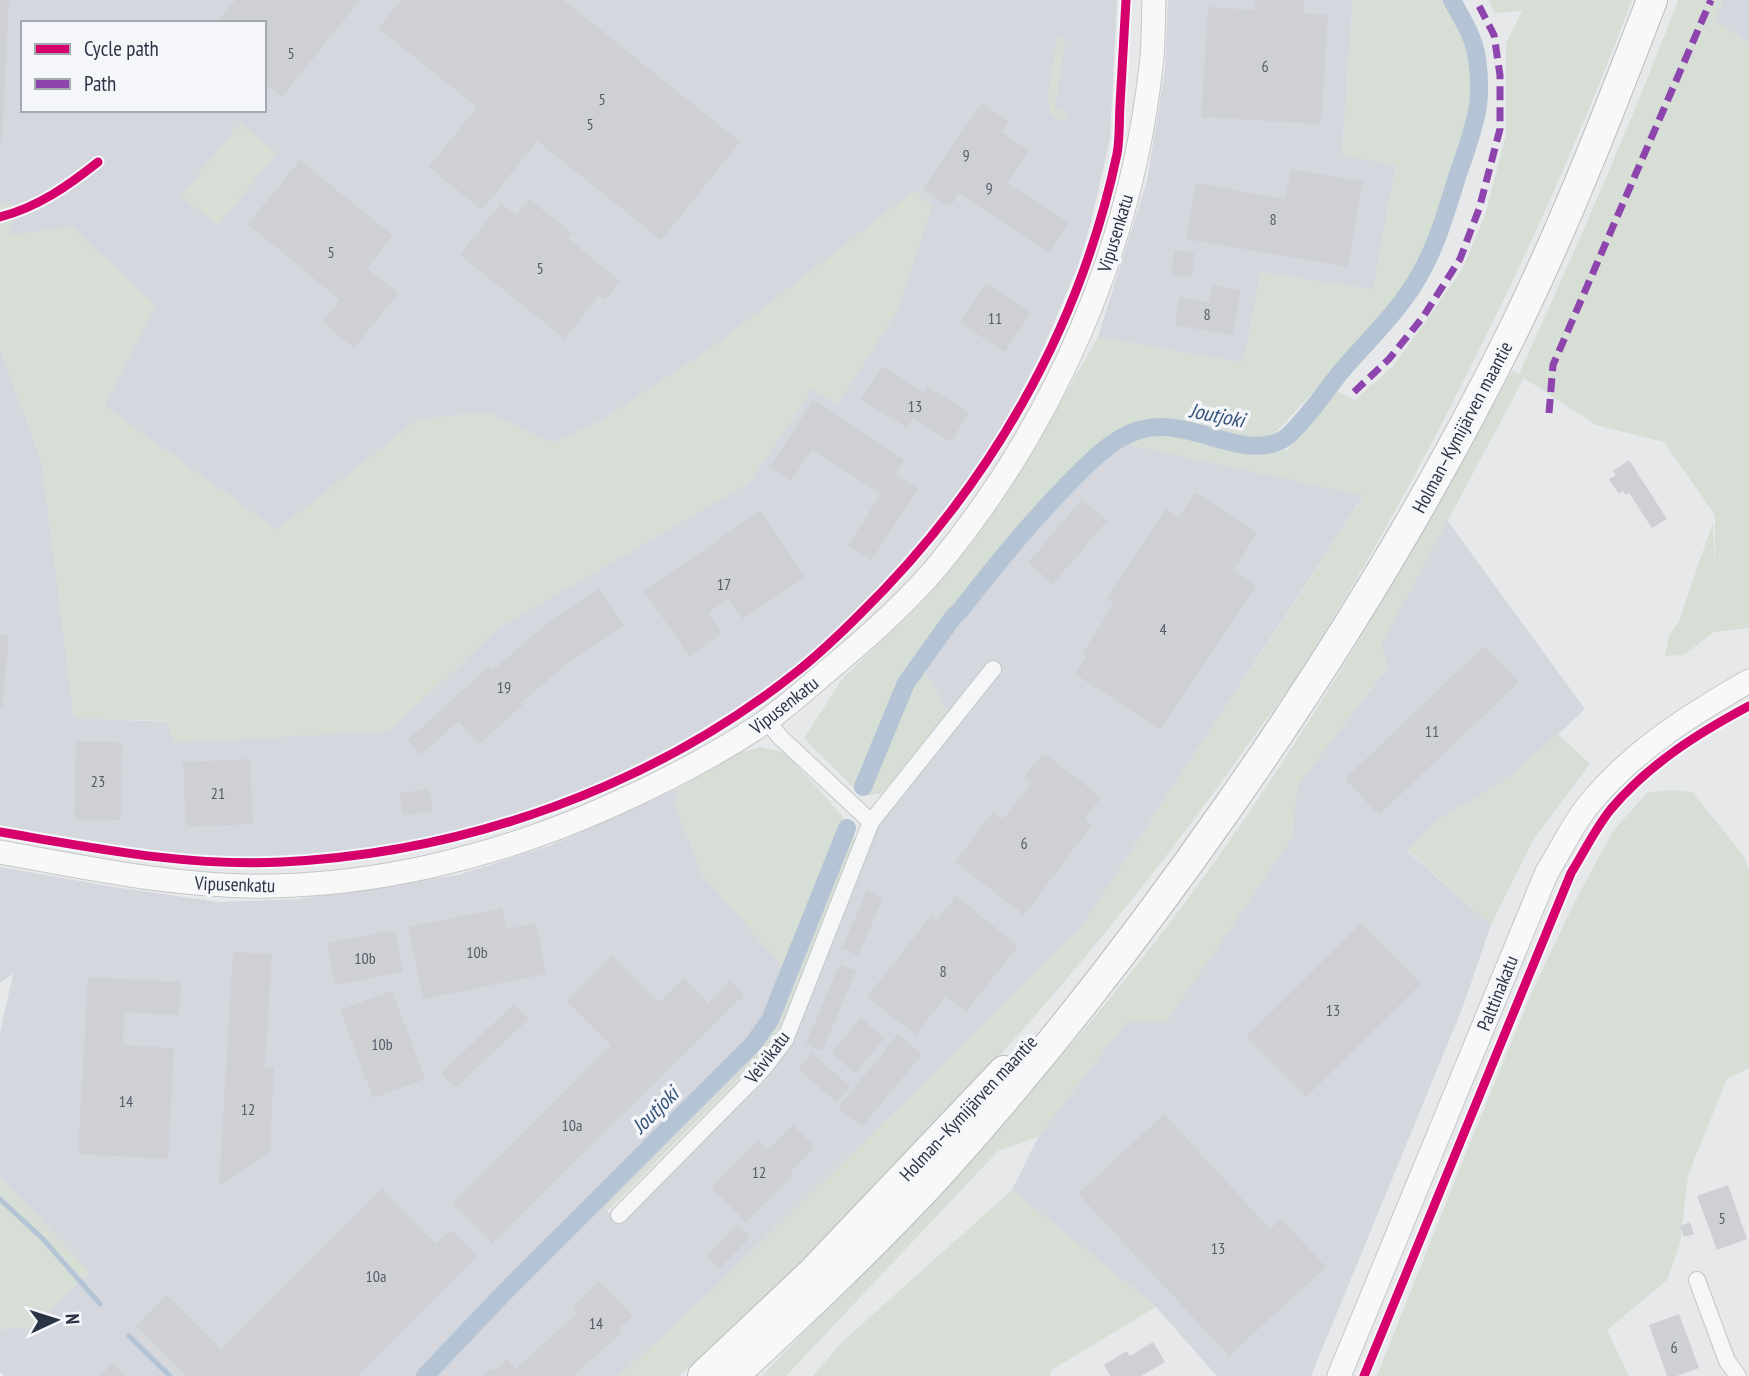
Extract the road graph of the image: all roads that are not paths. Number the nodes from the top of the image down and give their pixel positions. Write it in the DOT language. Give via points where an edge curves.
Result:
graph roads {
  1 [pos="1154,0"];
  2 [pos="1652,0"];
  3 [pos="993,669"];
  4 [pos="1749,681"];
  5 [pos="767,721"];
  6 [pos="871,822"];
  7 [pos="1216,824"];
  8 [pos="0,852"];
  9 [pos="619,1215"];
  10 [pos="1697,1280"];
  11 [pos="703,1376"];
  12 [pos="733,1376"];
  13 [pos="1339,1376"];
  14 [pos="1738,1376"];
  1 -- 5 [label="street, Vipusenkatu" via="1152,65 1137,155 1107,261 1067,366 1004,475 937,566 853,650"];
  2 -- 7 [label="highway, Holman–Kymijärven maantie" via="1565,218 1458,436 1346,632"];
  3 -- 6 [label="street, Veivikatu"];
  4 -- 13 [label="street, Palttinakatu" via="1695,712 1636,755 1589,804 1547,872"];
  5 -- 6 [label="street"];
  5 -- 8 [label="street, Vipusenkatu" via="656,785 561,827 504,847 391,874 232,886"];
  6 -- 9 [label="street, Veivikatu" via="785,1040 763,1069"];
  7 -- 11 [label="highway, Holman–Kymijärven maantie" via="1110,952 926,1155 811,1274"];
  7 -- 12 [label="highway, Holman–Kymijärven maantie" via="1103,977 992,1115 867,1248"];
  10 -- 14 [label="street" via="1727,1361"];
}
